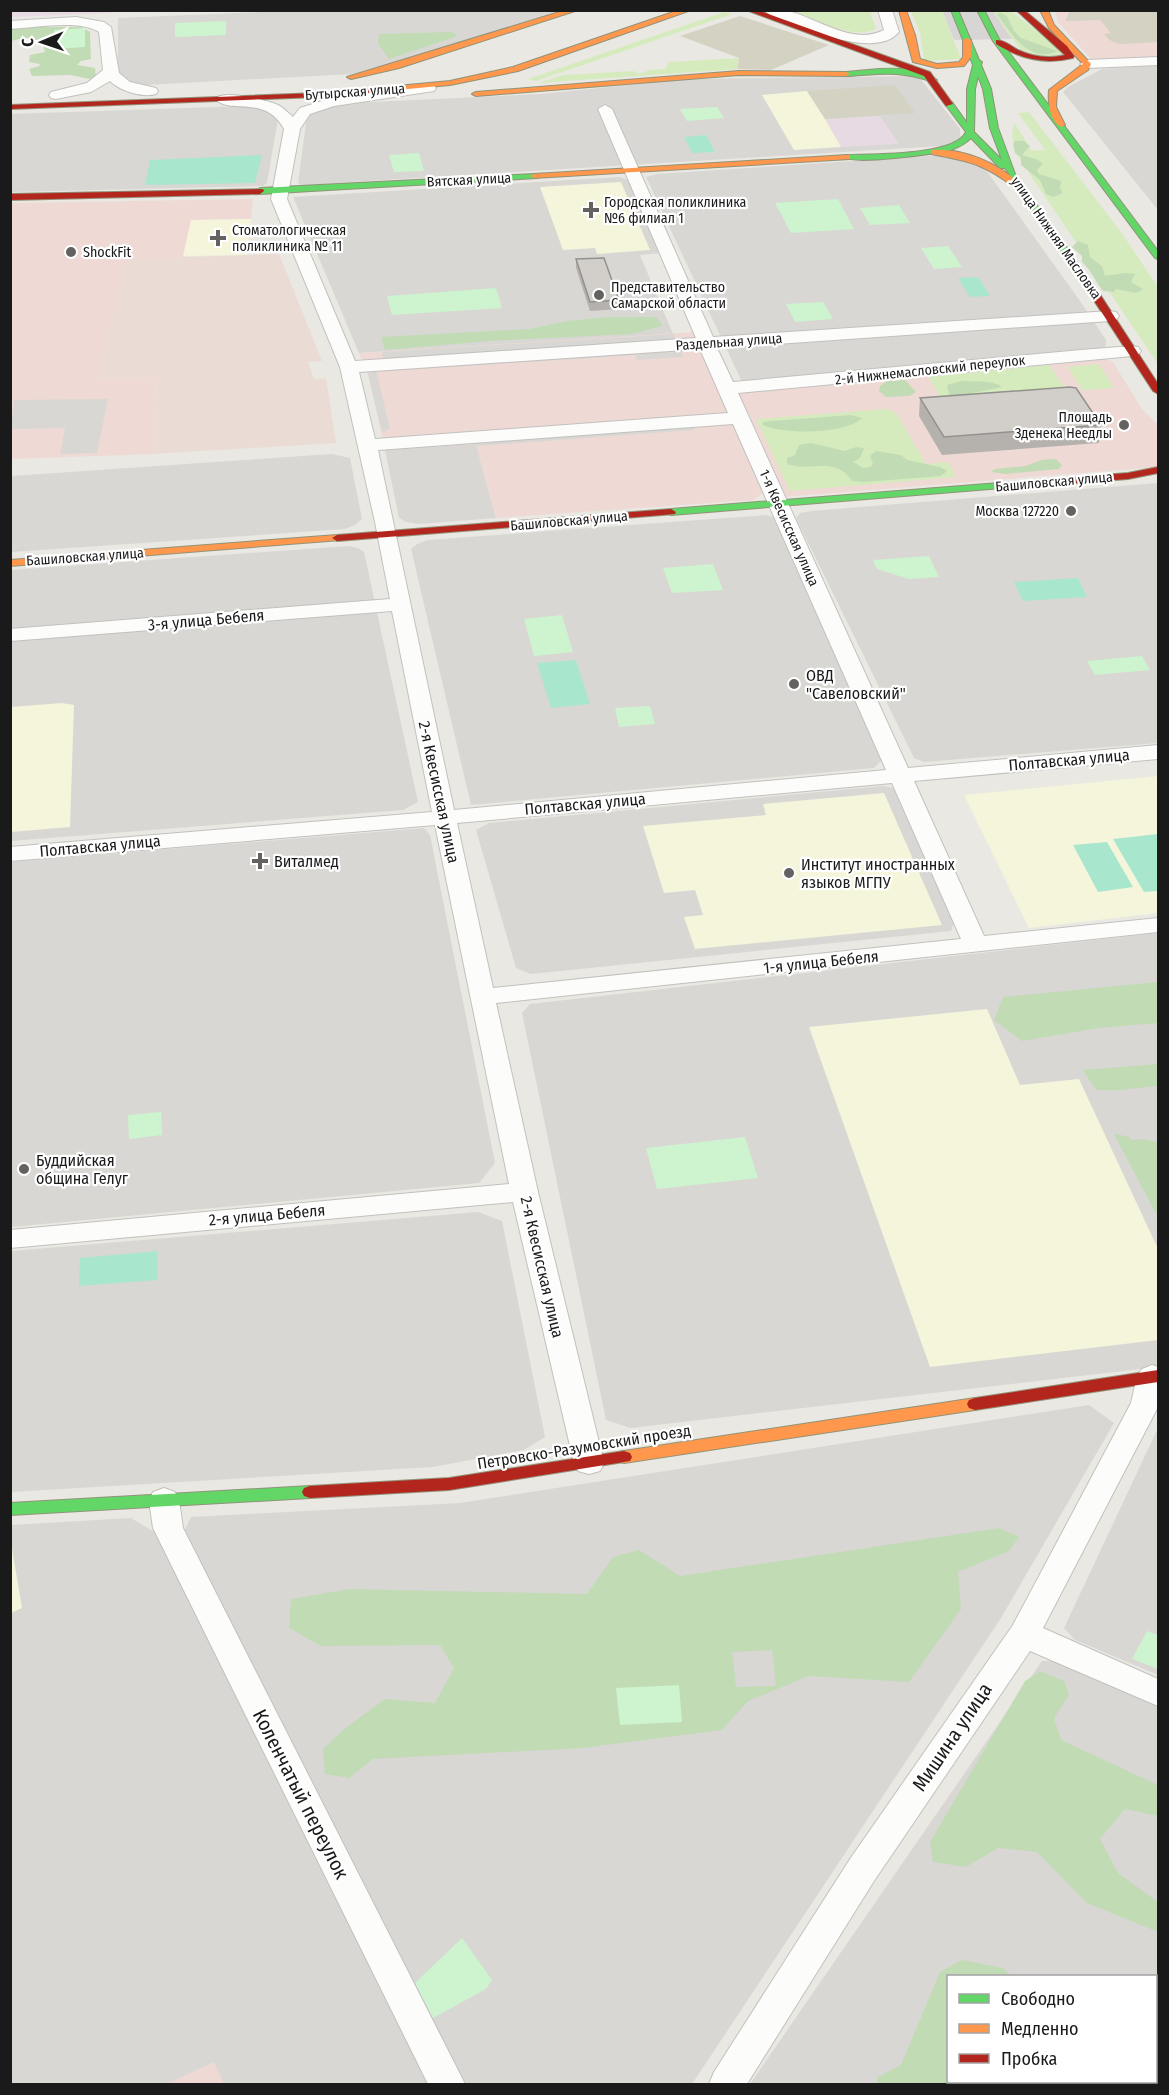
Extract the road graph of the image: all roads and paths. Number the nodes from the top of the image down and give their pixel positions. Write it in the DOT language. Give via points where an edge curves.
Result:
graph roads {
  1 [pos="575,10"];
  2 [pos="590,10"];
  3 [pos="653,10"];
  4 [pos="688,10"];
  5 [pos="749,10"];
  6 [pos="770,10"];
  7 [pos="885,10"];
  8 [pos="902,10"];
  9 [pos="954,10"];
  10 [pos="980,10"];
  11 [pos="1019,10"];
  12 [pos="1028,10"];
  13 [pos="1044,10"];
  14 [pos="10,25"];
  15 [pos="820,34"];
  16 [pos="1060,34"];
  17 [pos="911,35"];
  18 [pos="996,39"];
  19 [pos="967,40"];
  20 [pos="560,55"];
  21 [pos="516,57"];
  22 [pos="461,59"];
  23 [pos="1158,61"];
  24 [pos="481,62"];
  25 [pos="978,62"];
  26 [pos="1087,64"];
  27 [pos="109,72"];
  28 [pos="334,79"];
  29 [pos="933,80"];
  30 [pos="309,82"];
  31 [pos="450,83"];
  32 [pos="151,91"];
  33 [pos="268,92"];
  34 [pos="56,95"];
  35 [pos="10,96"];
  36 [pos="428,97"];
  37 [pos="222,99"];
  38 [pos="350,100"];
  39 [pos="10,107"];
  40 [pos="605,109"];
  41 [pos="1061,127"];
  42 [pos="292,129"];
  43 [pos="970,132"];
  44 [pos="927,152"];
  45 [pos="631,171"];
  46 [pos="1015,180"];
  47 [pos="280,191"];
  48 [pos="10,196"];
  49 [pos="1157,253"];
  50 [pos="1110,316"];
  51 [pos="708,344"];
  52 [pos="1132,351"];
  53 [pos="349,368"];
  54 [pos="727,388"];
  55 [pos="1158,391"];
  56 [pos="739,418"];
  57 [pos="368,445"];
  58 [pos="1158,470"];
  59 [pos="1128,476"];
  60 [pos="1158,477"];
  61 [pos="780,504"];
  62 [pos="387,535"];
  63 [pos="10,562"];
  64 [pos="400,604"];
  65 [pos="10,635"];
  66 [pos="1158,752"];
  67 [pos="899,776"];
  68 [pos="445,817"];
  69 [pos="10,854"];
  70 [pos="1158,925"];
  71 [pos="976,945"];
  72 [pos="483,997"];
  73 [pos="524,1192"];
  74 [pos="10,1239"];
  75 [pos="1155,1376"];
  76 [pos="589,1463"];
  77 [pos="164,1500"];
  78 [pos="10,1509"];
  79 [pos="1024,1634"];
  80 [pos="1158,1693"];
  81 [pos="447,2085"];
  82 [pos="727,2085"];
  1 -- 28 [label="main road" via="396,66"];
  2 -- 22 [label="main road" via="464,50 457,54"];
  3 -- 21 [label="main road, Бутырская улица"];
  4 -- 20 [label="main road, Бутырская улица"];
  5 -- 15 [label="main road"];
  6 -- 7 [label="street" via="849,37 872,39 892,32"];
  8 -- 17 [label="main road"];
  9 -- 19 [label="main road, улица Нижняя Масловка"];
  10 -- 18 [label="main road"];
  11 -- 18 [label="main road" via="1070,56 1035,59"];
  12 -- 16 [label="main road"];
  13 -- 16 [label="main road" via="1046,19"];
  14 -- 27 [label="street" via="81,22 103,26"];
  15 -- 17 [label="main road" via="879,46 903,44"];
  15 -- 29 [label="main road" via="916,69"];
  16 -- 26 [label="main road" via="1082,53"];
  17 -- 19 [label="main road" via="916,60 937,66 955,66 966,60"];
  18 -- 41 [label="main road"];
  19 -- 25 [label="main road, улица Нижняя Масловка"];
  20 -- 31 [label="main road, Бутырская улица"];
  20 -- 36 [label="main road" via="500,82"];
  21 -- 24 [label="main road"];
  21 -- 33 [label="main road, Бутырская улица" via="429,76"];
  23 -- 26 [label="street"];
  25 -- 43 [label="main road" via="972,86"];
  25 -- 46 [label="main road, улица Нижняя Масловка" via="997,139"];
  26 -- 41 [label="main road" via="1053,90 1052,107"];
  27 -- 32 [label="street" via="126,86"];
  27 -- 34 [label="street" via="106,78 90,86"];
  29 -- 36 [label="main road" via="901,72 739,73"];
  29 -- 43 [label="main road"];
  30 -- 33 [label="main road"];
  31 -- 33 [label="main road, Бутырская улица" via="366,92"];
  31 -- 38 [label="street"];
  32 -- 33 [label="main road, Бутырская улица"];
  32 -- 34 [label="main road, Бутырская улица"];
  33 -- 37 [label="main road, Бутырская улица"];
  33 -- 38 [label="main road"];
  34 -- 35 [label="main road, Бутырская улица"];
  36 -- 38 [label="main road"];
  37 -- 39 [label="main road, Бутырская улица"];
  37 -- 42 [label="street" via="276,109 287,117"];
  38 -- 42 [label="street" via="313,107 299,117"];
  40 -- 45 [label="street, 1-я Квесисская улица"];
  41 -- 49 [label="main road"];
  42 -- 47 [label="street, 2-я Квесисская улица"];
  43 -- 44 [label="main road, Вятская улица" via="958,146"];
  43 -- 46 [label="main road"];
  44 -- 45 [label="main road, Вятская улица"];
  44 -- 46 [label="main road, Вятская улица" via="973,158"];
  45 -- 47 [label="main road, Вятская улица"];
  45 -- 51 [label="street, 1-я Квесисская улица"];
  46 -- 50 [label="main road, улица Нижняя Масловка"];
  47 -- 48 [label="main road, Вятская улица"];
  47 -- 53 [label="street, 2-я Квесисская улица" via="279,199 293,236"];
  50 -- 51 [label="street, Раздельная улица"];
  50 -- 52 [label="main road, улица Нижняя Масловка"];
  51 -- 53 [label="street, Раздельная улица"];
  51 -- 54 [label="street, 1-я Квесисская улица"];
  52 -- 54 [label="street, 2-й Нижнемасловский переулок"];
  52 -- 55 [label="main road, улица Нижняя Масловка"];
  53 -- 57 [label="street, 2-я Квесисская улица"];
  54 -- 56 [label="street, 1-я Квесисская улица"];
  56 -- 57 [label="street"];
  56 -- 61 [label="street, 1-я Квесисская улица"];
  57 -- 62 [label="street, 2-я Квесисская улица"];
  58 -- 59 [label="main road, Башиловская улица"];
  59 -- 60 [label="main road, Башиловская улица"];
  59 -- 61 [label="main road, Башиловская улица"];
  61 -- 62 [label="main road, Башиловская улица"];
  61 -- 67 [label="street, 1-я Квесисская улица"];
  62 -- 63 [label="main road, Башиловская улица"];
  62 -- 64 [label="street, 2-я Квесисская улица"];
  64 -- 65 [label="street, 3-я улица Бебеля"];
  64 -- 68 [label="street, 2-я Квесисская улица"];
  66 -- 67 [label="street, Полтавская улица"];
  67 -- 68 [label="street, Полтавская улица"];
  67 -- 71 [label="street, 1-я Квесисская улица"];
  68 -- 69 [label="street, Полтавская улица"];
  68 -- 72 [label="street, 2-я Квесисская улица"];
  70 -- 71 [label="street, 1-я улица Бебеля"];
  71 -- 72 [label="street, 1-я улица Бебеля"];
  72 -- 73 [label="street, 2-я Квесисская улица"];
  73 -- 74 [label="street, 2-я улица Бебеля"];
  73 -- 76 [label="street, 2-я Квесисская улица"];
  75 -- 76 [label="main road, Петровско-Разумовский проезд"];
  75 -- 79 [label="street, Мишина улица" via="1146,1403"];
  76 -- 77 [label="main road, Петровско-Разумовский проезд" via="448,1484"];
  77 -- 78 [label="main road, Петровско-Разумовский проезд"];
  77 -- 81 [label="street, Коленчатый переулок" via="168,1528"];
  79 -- 80 [label="street"];
  79 -- 82 [label="street, Мишина улица" via="862,1870"];
}
